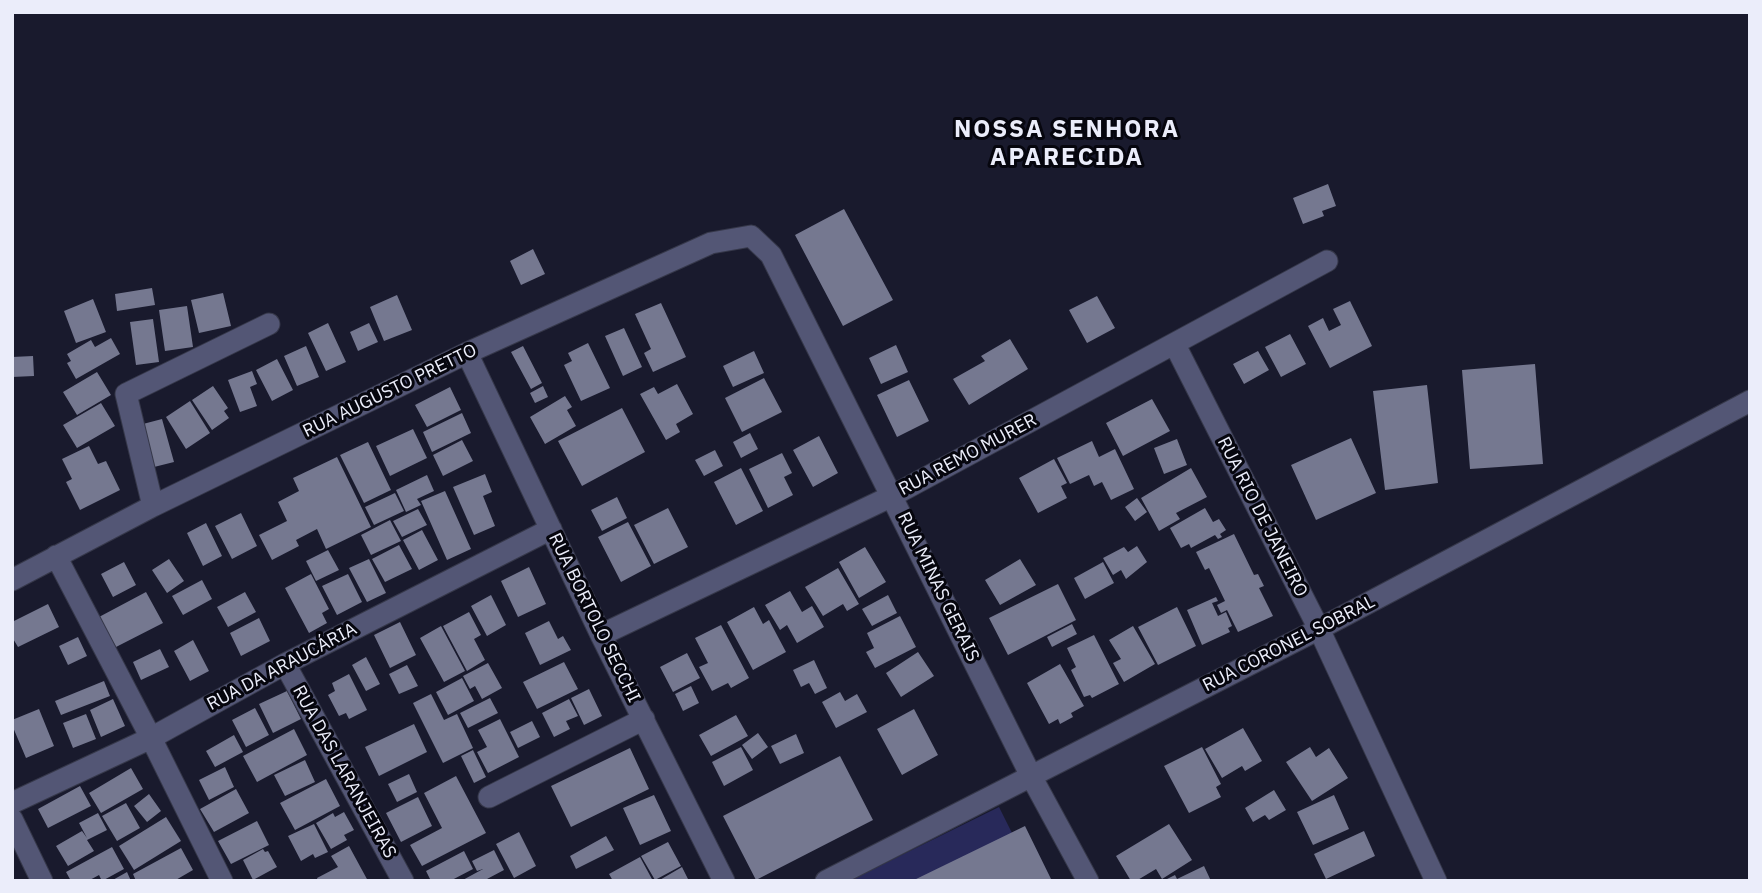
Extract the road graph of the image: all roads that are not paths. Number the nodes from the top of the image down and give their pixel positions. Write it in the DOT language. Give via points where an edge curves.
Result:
graph roads {
  1 [pos="771,255"];
  2 [pos="1328,261"];
  3 [pos="269,324"];
  4 [pos="1175,345"];
  5 [pos="467,353"];
  6 [pos="1750,401"];
  7 [pos="892,496"];
  8 [pos="153,506"];
  9 [pos="551,529"];
  10 [pos="56,556"];
  11 [pos="12,580"];
  12 [pos="1320,629"];
  13 [pos="601,635"];
  14 [pos="285,664"];
  15 [pos="644,719"];
  16 [pos="151,738"];
  17 [pos="1031,775"];
  18 [pos="489,797"];
  19 [pos="12,803"];
  20 [pos="12,819"];
  21 [pos="42,881"];
  22 [pos="222,881"];
  23 [pos="404,881"];
  24 [pos="724,881"];
  25 [pos="826,881"];
  26 [pos="1088,881"];
  27 [pos="1436,881"];
  1 -- 5 [label="street, RUA AUGUSTO PRETTO" via="751,236 711,243"];
  1 -- 7 [label="street, RUA MINAS GERAIS"];
  2 -- 4 [label="street, RUA REMO MURER"];
  3 -- 8 [label="street" via="126,394"];
  4 -- 7 [label="street, RUA REMO MURER"];
  4 -- 12 [label="street, RUA RIO DE JANEIRO"];
  5 -- 8 [label="street, RUA AUGUSTO PRETTO"];
  5 -- 9 [label="street, RUA BORTOLO SECCHI"];
  6 -- 12 [label="street, RUA CORONEL SOBRAL"];
  7 -- 13 [label="street, RUA REMO MURER"];
  7 -- 17 [label="street, RUA MINAS GERAIS"];
  8 -- 10 [label="street, RUA AUGUSTO PRETTO"];
  9 -- 13 [label="street, RUA BORTOLO SECCHI"];
  9 -- 14 [label="street, RUA DA ARAUCÁRIA"];
  10 -- 11 [label="street, RUA AUGUSTO PRETTO"];
  10 -- 16 [label="street"];
  12 -- 17 [label="street, RUA CORONEL SOBRAL"];
  12 -- 27 [label="street, RUA RIO DE JANEIRO"];
  13 -- 15 [label="street, RUA BORTOLO SECCHI"];
  14 -- 16 [label="street, RUA DA ARAUCÁRIA"];
  14 -- 23 [label="street, RUA DAS LARANJEIRAS"];
  15 -- 18 [label="street"];
  15 -- 24 [label="street, RUA BORTOLO SECCHI"];
  16 -- 19 [label="street, RUA DA ARAUCÁRIA"];
  16 -- 22 [label="street"];
  17 -- 25 [label="street, RUA CORONEL SOBRAL"];
  17 -- 26 [label="street, RUA MINAS GERAIS"];
  20 -- 21 [label="street"];
}
